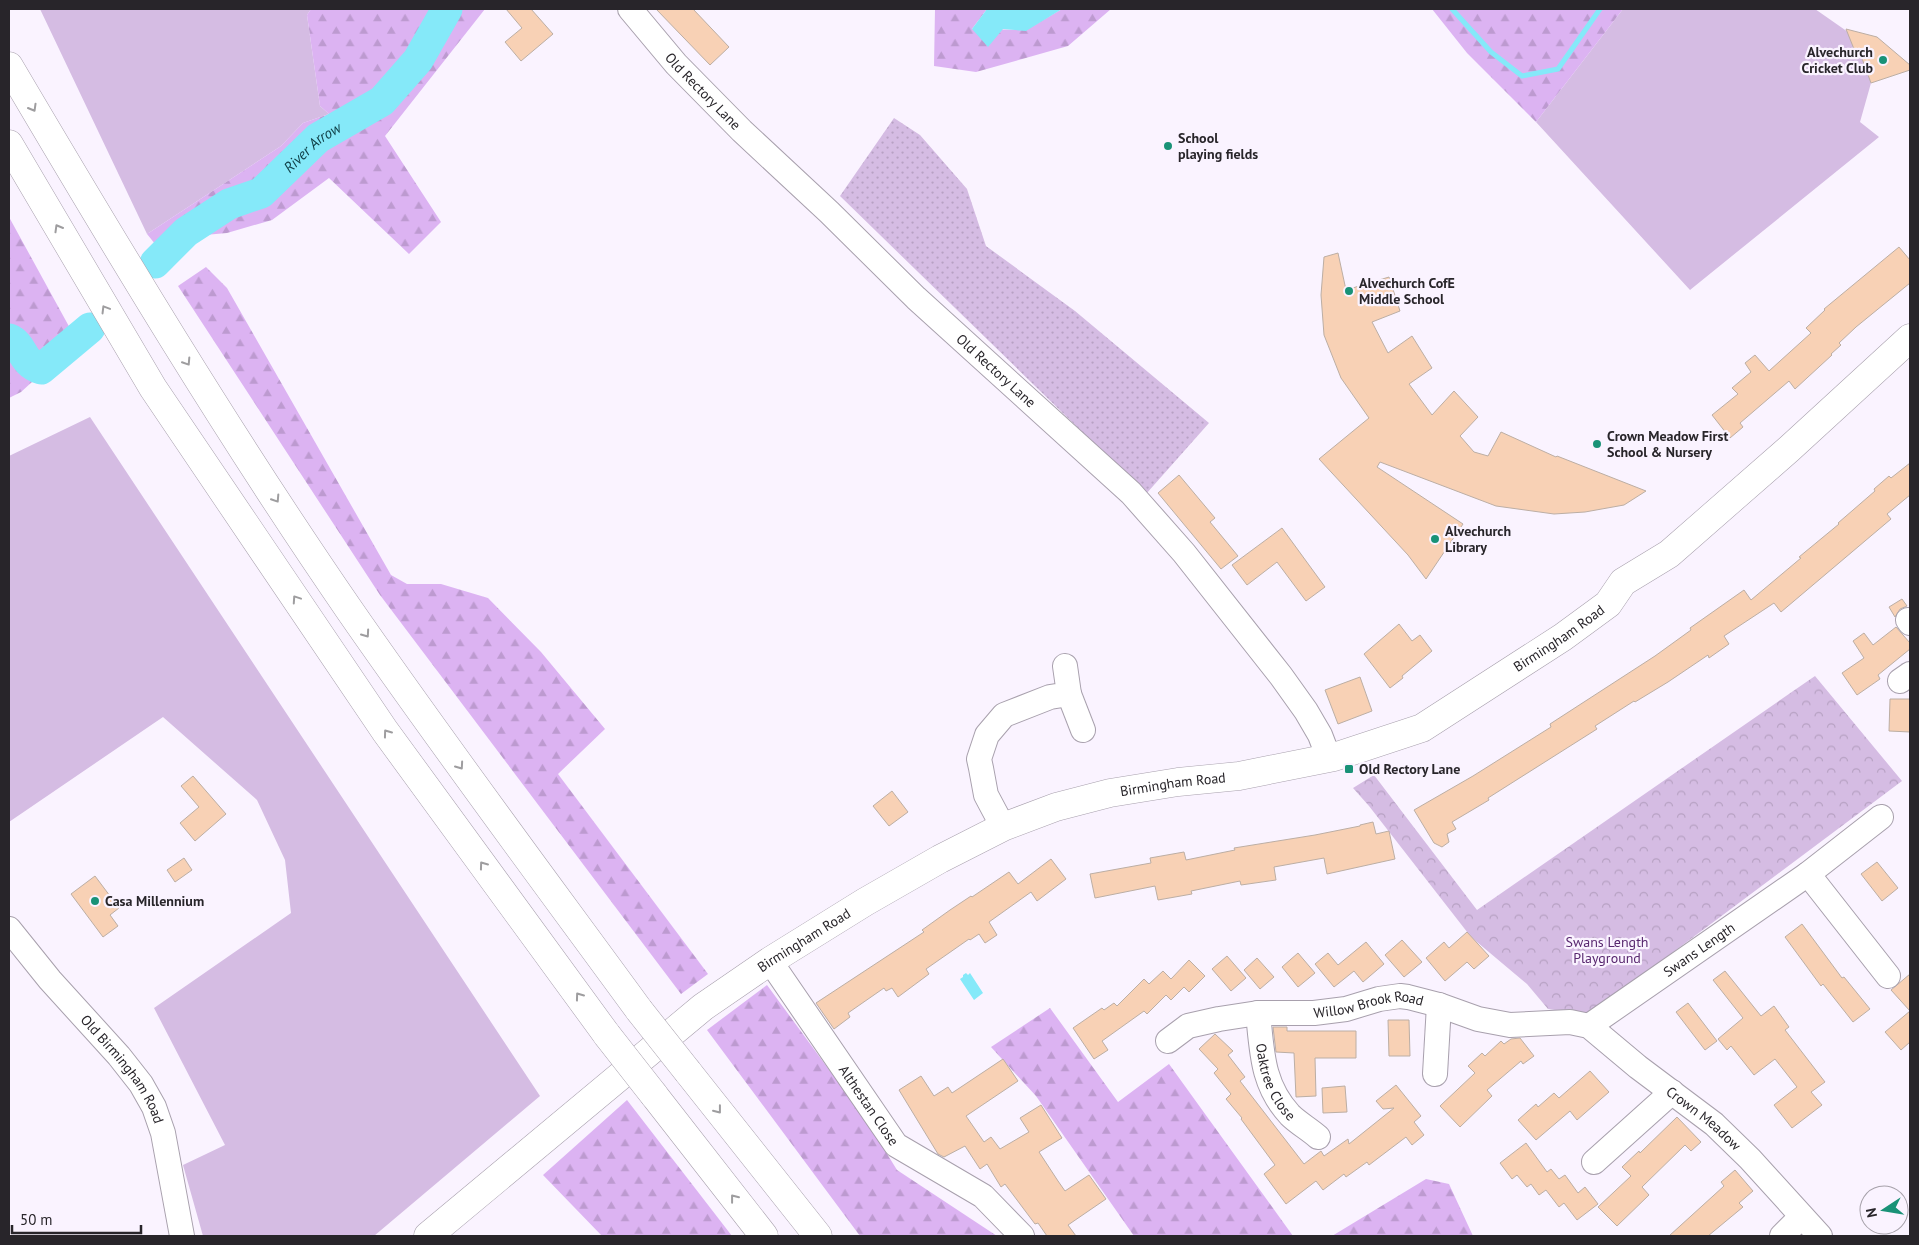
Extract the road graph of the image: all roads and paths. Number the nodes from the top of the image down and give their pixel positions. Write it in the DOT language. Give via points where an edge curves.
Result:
graph roads {
  1 [pos="630,9"];
  2 [pos="9,66"];
  3 [pos="9,144"];
  4 [pos="1910,338"];
  5 [pos="1065,666"];
  6 [pos="1069,694"];
  7 [pos="1083,730"];
  8 [pos="1334,757"];
  9 [pos="1881,817"];
  10 [pos="1003,827"];
  11 [pos="1808,874"];
  12 [pos="9,929"];
  13 [pos="770,962"];
  14 [pos="1888,976"];
  15 [pos="1439,1005"];
  16 [pos="1258,1013"];
  17 [pos="1580,1024"];
  18 [pos="1168,1040"];
  19 [pos="1435,1074"];
  20 [pos="1672,1092"];
  21 [pos="1318,1137"];
  22 [pos="1594,1162"];
  23 [pos="1801,1217"];
  24 [pos="182,1236"];
  25 [pos="428,1236"];
  26 [pos="764,1236"];
  27 [pos="818,1236"];
  28 [pos="1022,1236"];
  29 [pos="1782,1236"];
  30 [pos="1820,1236"];
  1 -- 8 [label="street, Old Rectory Lane" via="676,64 742,130 916,298 1130,493 1184,553 1282,676 1306,711 1325,748"];
  2 -- 27 [label="main road, one-way, bridge" via="161,321 353,615 639,1010"];
  26 -- 3 [label="main road, one-way, bridge" via="608,1035 385,731 158,396"];
  4 -- 8 [label="main road, Birmingham Road" via="1789,450 1668,554 1624,582 1608,604 1563,637 1422,728"];
  5 -- 6 [label="street"];
  6 -- 7 [label="street"];
  6 -- 10 [label="street" via="1050,697 1004,715 987,735 979,759 986,795"];
  8 -- 10 [label="main road, Birmingham Road" via="1238,776 1110,793 1056,807"];
  9 -- 11 [label="street, Swans Length"];
  10 -- 13 [label="main road, Birmingham Road" via="864,902"];
  11 -- 14 [label="street"];
  11 -- 17 [label="street, Swans Length"];
  12 -- 24 [label="street, Old Birmingham Road" via="113,1049 141,1084 154,1107 163,1133"];
  13 -- 25 [label="main road, Birmingham Road" via="703,1007"];
  13 -- 28 [label="street, Althestan Close" via="896,1145 983,1196"];
  15 -- 16 [label="street, Willow Brook Road" via="1400,996 1314,1013"];
  15 -- 17 [label="street, Willow Brook Road" via="1478,1019 1510,1025"];
  15 -- 19 [label="street"];
  16 -- 18 [label="street, Willow Brook Road" via="1188,1026"];
  16 -- 21 [label="street, Oaktree Close" via="1264,1070 1275,1097 1291,1116"];
  17 -- 20 [label="street, Crown Meadow"];
  20 -- 22 [label="street"];
  20 -- 23 [label="street, Crown Meadow" via="1714,1124"];
  23 -- 29 [label="street"];
  23 -- 30 [label="street, Crown Meadow"];
}
